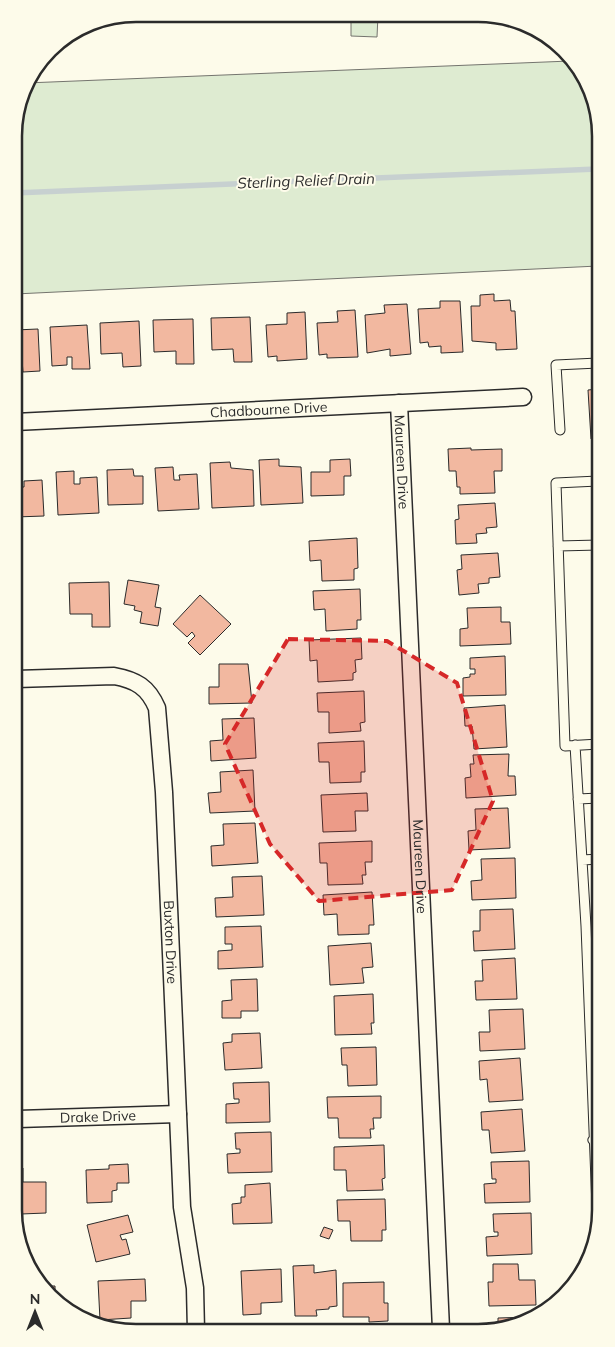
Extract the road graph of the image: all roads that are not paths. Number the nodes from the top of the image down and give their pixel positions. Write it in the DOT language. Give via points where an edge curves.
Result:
graph roads {
  1 [pos="592,363"];
  2 [pos="523,398"];
  3 [pos="400,403"];
  4 [pos="23,422"];
  5 [pos="560,430"];
  6 [pos="592,481"];
  7 [pos="592,545"];
  8 [pos="558,546"];
  9 [pos="23,679"];
  10 [pos="592,744"];
  11 [pos="576,745"];
  12 [pos="592,799"];
  13 [pos="578,800"];
  14 [pos="592,859"];
  15 [pos="582,860"];
  16 [pos="178,1114"];
  17 [pos="592,1115"];
  18 [pos="23,1119"];
  19 [pos="196,1324"];
  20 [pos="441,1324"];
  1 -- 5 [label="lane" via="556,366"];
  2 -- 3 [label="street, Chadbourne Drive"];
  3 -- 4 [label="street, Chadbourne Drive"];
  3 -- 20 [label="street, Maureen Drive"];
  6 -- 8 [label="lane" via="556,483"];
  7 -- 8 [label="lane"];
  8 -- 11 [label="lane" via="565,746"];
  9 -- 16 [label="street, Buxton Drive" via="114,676 128,679 143,686 157,708 164,792"];
  10 -- 11 [label="lane"];
  11 -- 13 [label="lane"];
  12 -- 13 [label="lane"];
  13 -- 15 [label="lane"];
  14 -- 15 [label="lane"];
  15 -- 17 [label="lane"];
  16 -- 18 [label="street, Drake Drive"];
  16 -- 19 [label="street, Buxton Drive" via="182,1207 195,1288"];
}
